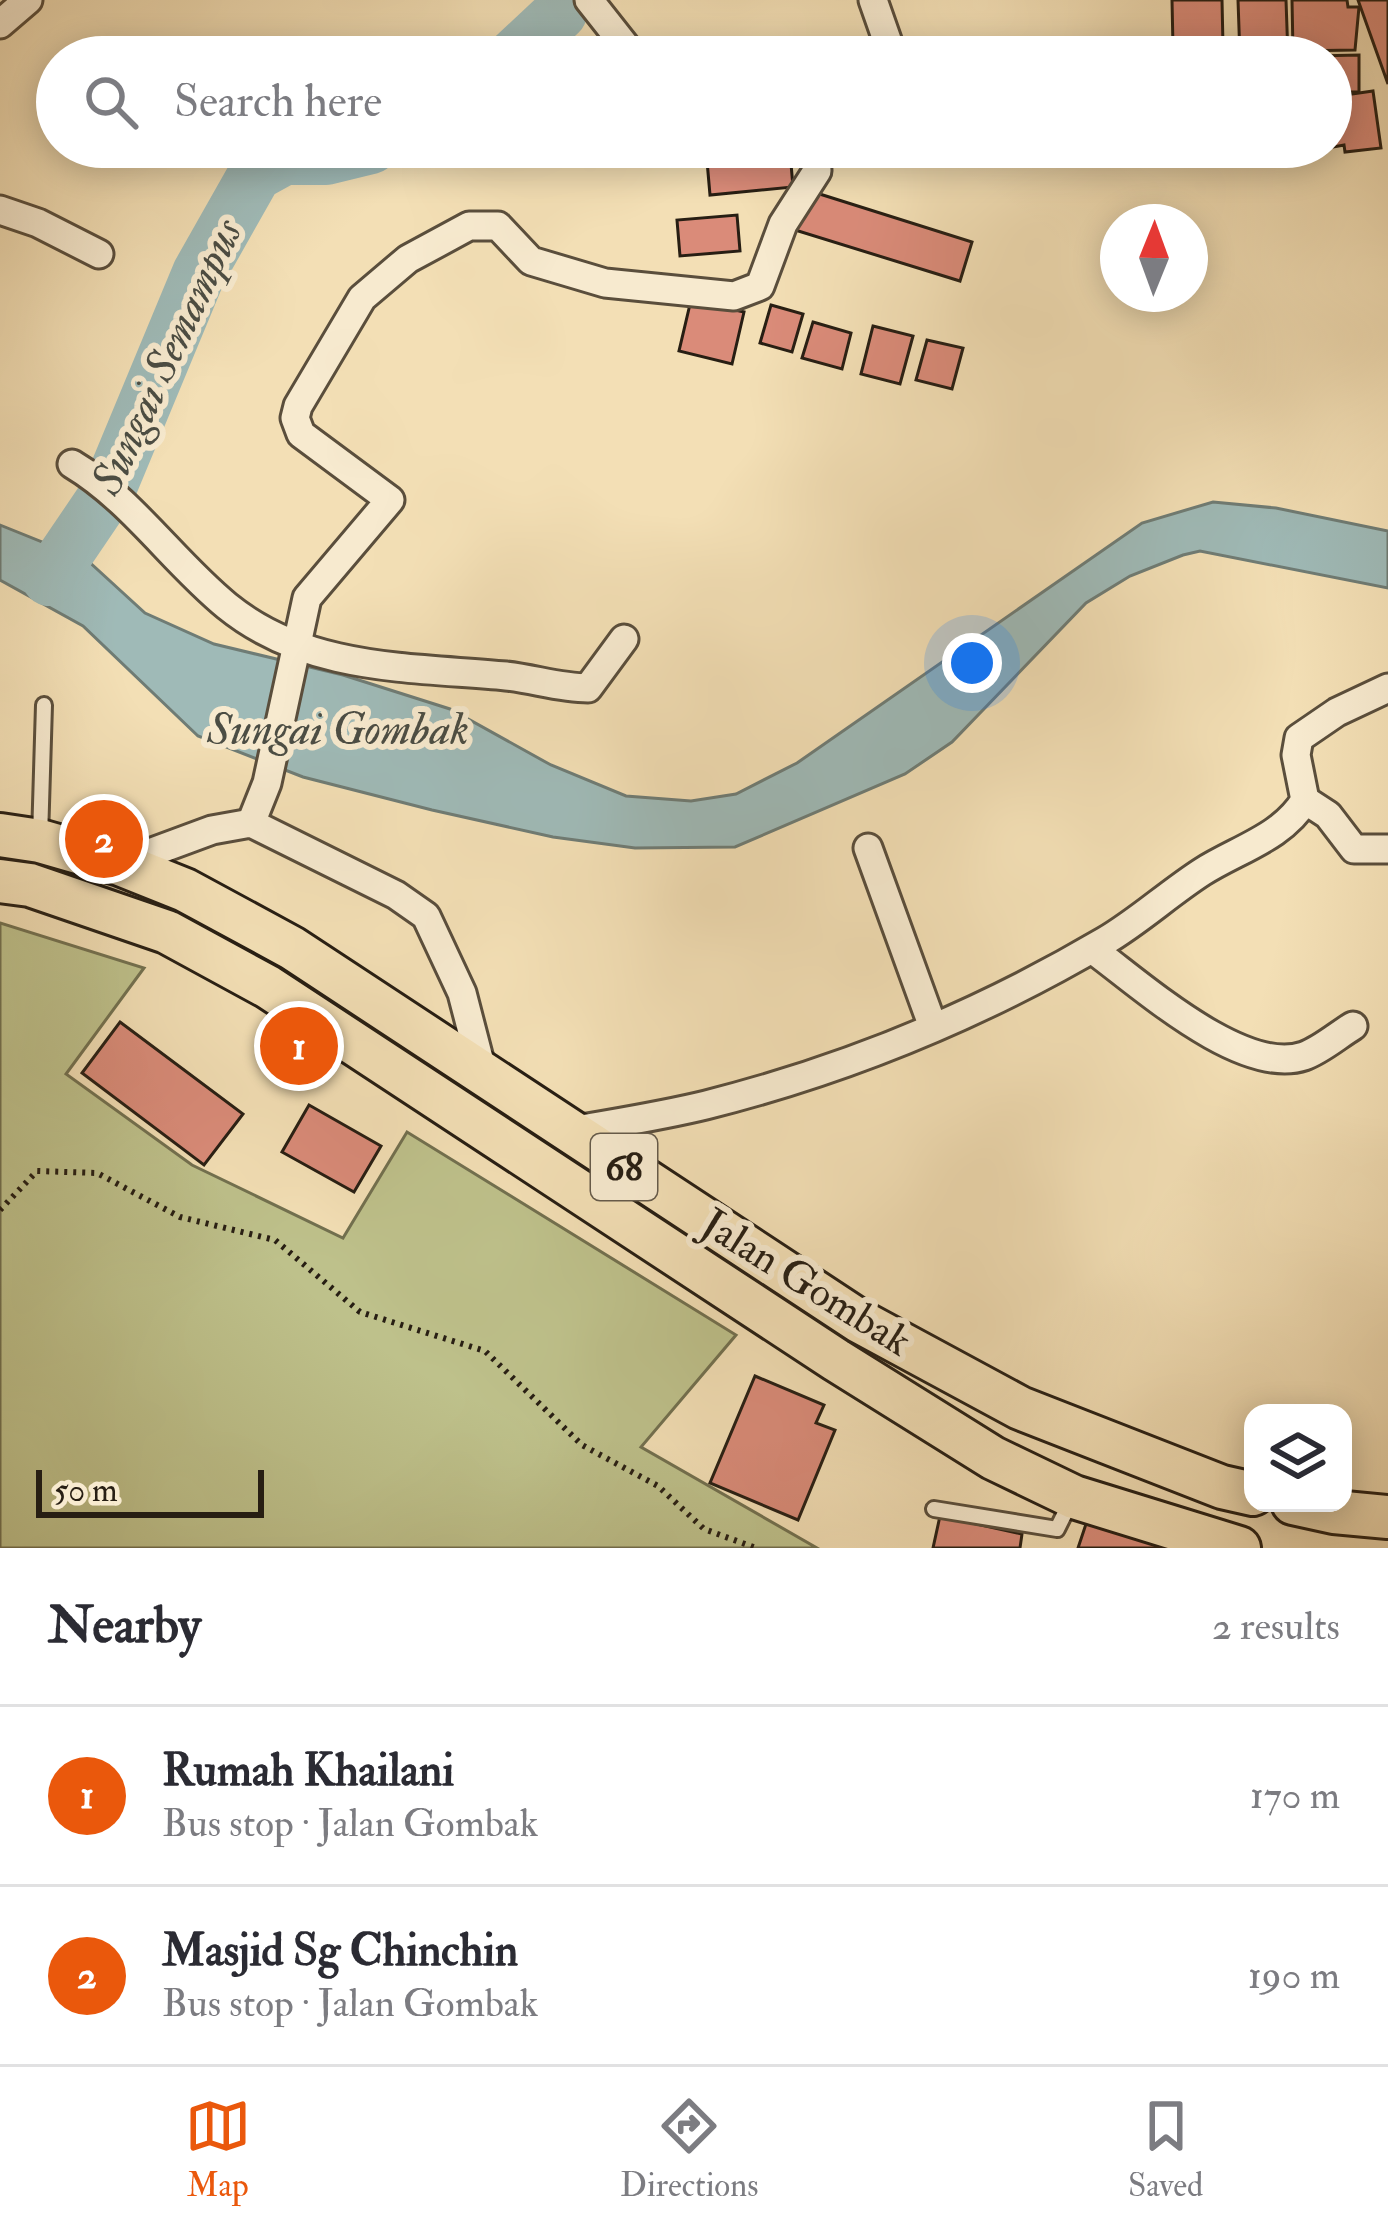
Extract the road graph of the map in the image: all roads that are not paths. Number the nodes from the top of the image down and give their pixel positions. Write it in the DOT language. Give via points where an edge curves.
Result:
graph roads {
  1 [pos="28,0"];
  2 [pos="873,0"];
  3 [pos="596,10"];
  4 [pos="0,24"];
  5 [pos="617,36"];
  6 [pos="886,36"];
  7 [pos="816,168"];
  8 [pos="0,210"];
  9 [pos="99,254"];
  10 [pos="81,470"];
  11 [pos="624,639"];
  12 [pos="294,648"];
  13 [pos="1388,688"];
  14 [pos="44,705"];
  15 [pos="1305,800"];
  16 [pos="250,823"];
  17 [pos="20,838"];
  18 [pos="868,848"];
  19 [pos="1388,849"];
  20 [pos="120,864"];
  21 [pos="0,881"];
  22 [pos="1092,949"];
  23 [pos="1353,1026"];
  24 [pos="932,1028"];
  25 [pos="483,1075"];
  26 [pos="571,1132"];
  27 [pos="1244,1492"];
  28 [pos="1074,1497"];
  29 [pos="934,1509"];
  30 [pos="1334,1512"];
  31 [pos="1388,1517"];
  32 [pos="1239,1548"];
  1 -- 4 [label="street"];
  2 -- 6 [label="street"];
  3 -- 5 [label="street"];
  7 -- 12 [label="street" via="760,286 734,296 604,283 532,261 498,226 484,223 408,259 362,298 295,418 302,434 390,500 307,598"];
  8 -- 9 [label="street"];
  10 -- 12 [label="street" via="229,608"];
  11 -- 12 [label="street" via="588,688 389,668"];
  12 -- 16 [label="street" via="267,783"];
  13 -- 15 [label="street" via="1299,738"];
  14 -- 17 [label="lane"];
  15 -- 19 [label="street" via="1354,849"];
  15 -- 22 [label="street" via="1270,837 1201,873"];
  16 -- 20 [label="street"];
  16 -- 25 [label="street" via="426,916 463,993"];
  17 -- 20 [label="main road, Jalan Gombak / 68"];
  18 -- 24 [label="street"];
  20 -- 25 [label="main road, Jalan Gombak / 68" via="292,948"];
  21 -- 28 [label="main road, Jalan Gombak / 68" via="167,932 268,987 836,1360 993,1458"];
  22 -- 23 [label="street" via="1221,1042 1255,1056 1303,1057"];
  22 -- 24 [label="street"];
  24 -- 26 [label="street" via="764,1090"];
  25 -- 26 [label="main road, Jalan Gombak / 68"];
  26 -- 27 [label="main road, Jalan Gombak / 68" via="859,1321 1020,1408"];
  28 -- 29 [label="lane" via="1057,1529"];
  28 -- 32 [label="main road, Jalan Gombak / 68"];
  30 -- 31 [label="main road"];
}
